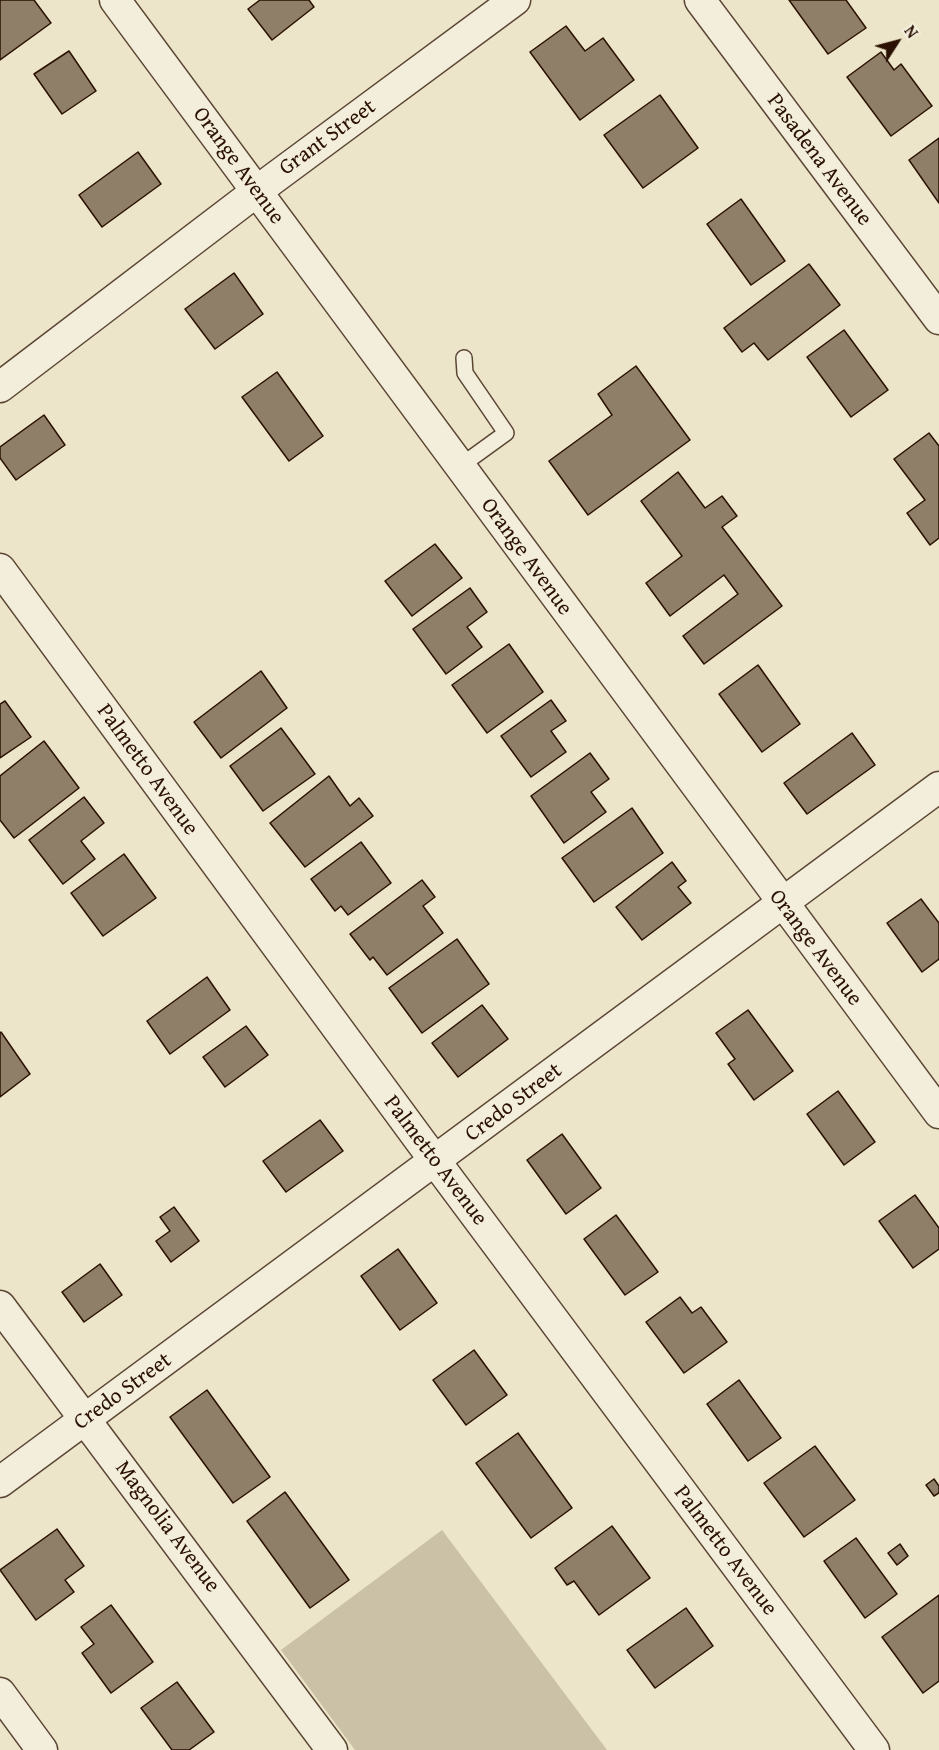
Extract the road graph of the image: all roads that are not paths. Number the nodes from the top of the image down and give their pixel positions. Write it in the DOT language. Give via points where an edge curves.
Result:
graph roads {
  1 [pos="116,0"];
  2 [pos="515,0"];
  3 [pos="700,0"];
  4 [pos="256,192"];
  5 [pos="939,319"];
  6 [pos="464,358"];
  7 [pos="0,387"];
  8 [pos="459,466"];
  9 [pos="0,569"];
  10 [pos="939,787"];
  11 [pos="782,903"];
  12 [pos="939,1113"];
  13 [pos="435,1161"];
  14 [pos="0,1306"];
  15 [pos="86,1419"];
  16 [pos="0,1482"];
  17 [pos="0,1693"];
  18 [pos="42,1750"];
  19 [pos="332,1750"];
  20 [pos="874,1750"];
  1 -- 4 [label="street, Orange Avenue"];
  2 -- 4 [label="street, Grant Street"];
  3 -- 5 [label="street, Pasadena Avenue"];
  4 -- 7 [label="street, Grant Street"];
  4 -- 8 [label="street, Orange Avenue"];
  6 -- 8 [label="lane" via="465,373 506,433"];
  8 -- 11 [label="street, Orange Avenue"];
  9 -- 13 [label="street, Palmetto Avenue"];
  10 -- 11 [label="street, Credo Street"];
  11 -- 12 [label="street, Orange Avenue"];
  11 -- 13 [label="street, Credo Street"];
  13 -- 15 [label="street, Credo Street"];
  13 -- 20 [label="street, Palmetto Avenue"];
  14 -- 15 [label="street, Magnolia Avenue"];
  15 -- 16 [label="street, Credo Street"];
  15 -- 19 [label="street, Magnolia Avenue"];
  17 -- 18 [label="street"];
}
